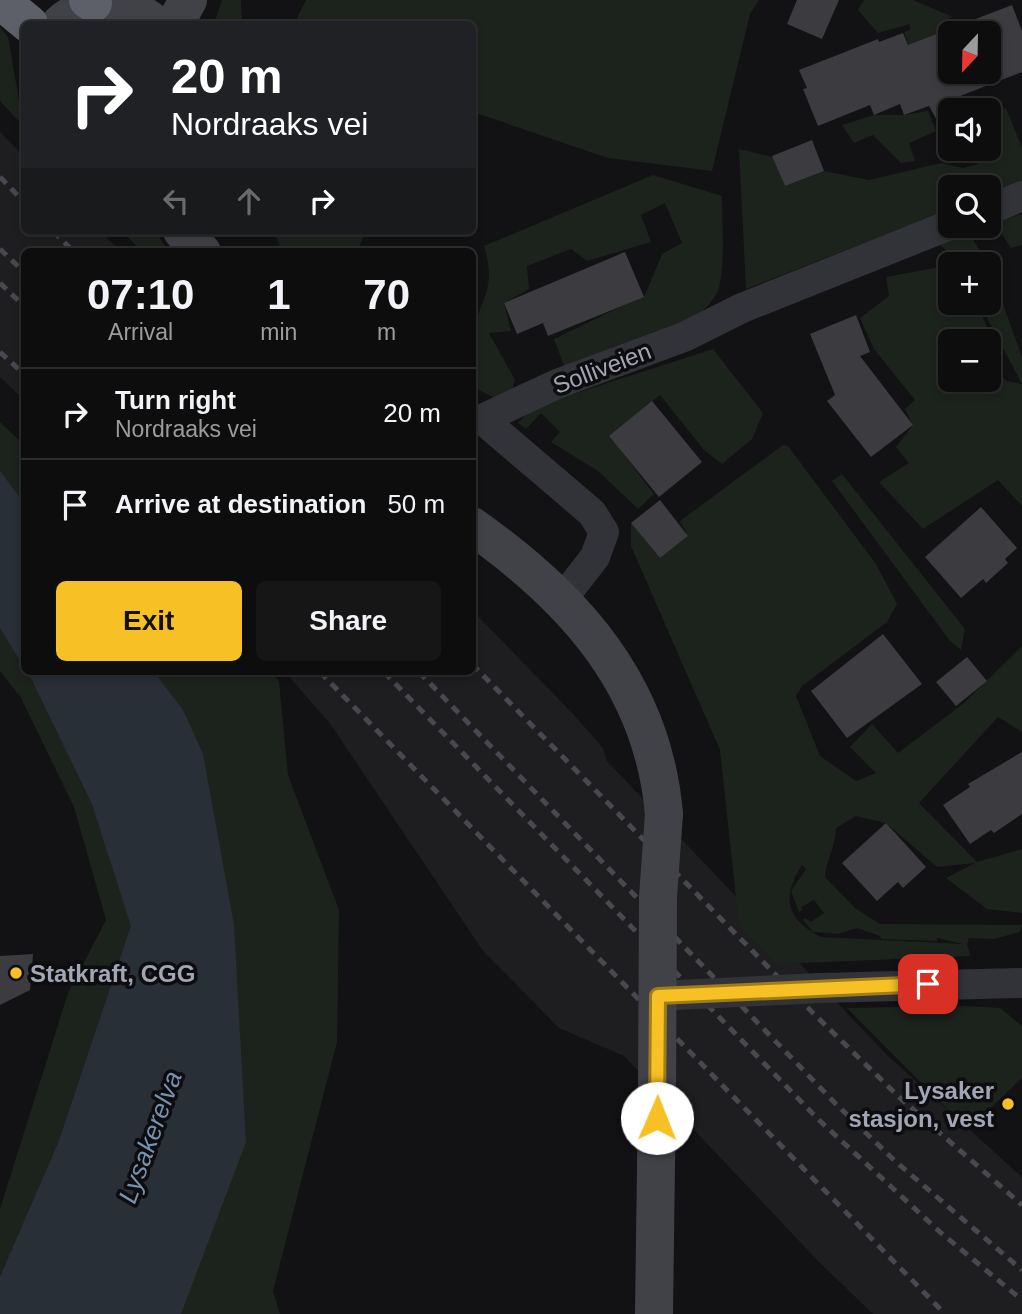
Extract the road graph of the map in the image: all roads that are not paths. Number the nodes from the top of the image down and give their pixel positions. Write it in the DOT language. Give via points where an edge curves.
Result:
graph roads {
  1 [pos="0,0"];
  2 [pos="188,0"];
  3 [pos="99,1"];
  4 [pos="25,21"];
  5 [pos="64,21"];
  6 [pos="152,21"];
  7 [pos="177,21"];
  8 [pos="1022,196"];
  9 [pos="1001,205"];
  10 [pos="938,230"];
  11 [pos="476,530"];
  12 [pos="562,598"];
  13 [pos="1022,983"];
  14 [pos="658,996"];
  15 [pos="654,1314"];
  1 -- 4 [label="highway"];
  2 -- 7 [label="main road"];
  3 -- 5 [label="main road"];
  3 -- 6 [label="main road" via="126,4"];
  8 -- 9 [label="street"];
  10 -- 12 [label="street, Solliveien" via="684,337 557,384 482,419 592,513 604,532 594,557"];
  11 -- 12 [label="main road" via="521,561"];
  12 -- 14 [label="main road, bridge" via="606,653 638,710 656,765 664,814"];
  13 -- 14 [label="street, bridge"];
  14 -- 15 [label="main road, bridge"];
}
